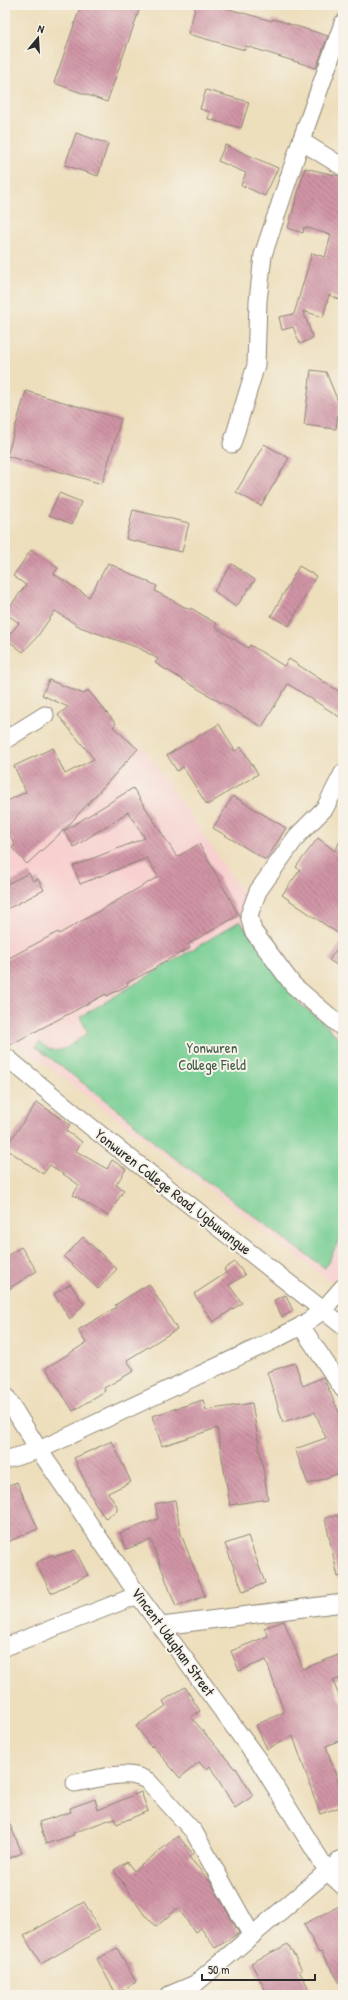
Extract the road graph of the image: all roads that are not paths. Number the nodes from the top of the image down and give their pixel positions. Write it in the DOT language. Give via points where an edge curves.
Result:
graph roads {
  1 [pos="343,23"];
  2 [pos="301,141"];
  3 [pos="343,167"];
  4 [pos="232,444"];
  5 [pos="45,715"];
  6 [pos="5,740"];
  7 [pos="343,773"];
  8 [pos="343,1028"];
  9 [pos="5,1056"];
  10 [pos="343,1287"];
  11 [pos="322,1311"];
  12 [pos="301,1326"];
  13 [pos="343,1326"];
  14 [pos="343,1389"];
  15 [pos="5,1396"];
  16 [pos="39,1450"];
  17 [pos="5,1460"];
  18 [pos="138,1595"];
  19 [pos="343,1603"];
  20 [pos="162,1626"];
  21 [pos="5,1647"];
  22 [pos="75,1783"];
  23 [pos="343,1858"];
  24 [pos="328,1872"];
  25 [pos="343,1886"];
  26 [pos="252,1936"];
  27 [pos="197,1989"];
  28 [pos="169,1995"];
  1 -- 2 [label="street"];
  2 -- 3 [label="street"];
  2 -- 4 [label="street" via="263,255 258,301 256,365"];
  5 -- 6 [label="street"];
  7 -- 8 [label="street" via="325,808 297,836 258,891 249,915 254,931 294,985"];
  9 -- 11 [label="street, Yonwuren College Road, Ugbuwangue"];
  10 -- 11 [label="street"];
  11 -- 12 [label="street"];
  11 -- 13 [label="street, Yonwuren College Road, Ugbuwangue"];
  12 -- 14 [label="street"];
  12 -- 16 [label="street"];
  15 -- 16 [label="street, Vincent Udughan Street"];
  16 -- 17 [label="street"];
  16 -- 18 [label="street, Vincent Udughan Street"];
  18 -- 20 [label="street, Vincent Udughan Street"];
  18 -- 21 [label="street"];
  19 -- 20 [label="street"];
  20 -- 24 [label="street, Vincent Udughan Street" via="260,1764"];
  22 -- 26 [label="street" via="125,1774 138,1775 148,1781 194,1832"];
  23 -- 24 [label="street"];
  24 -- 25 [label="street, Vincent Udughan Street"];
  24 -- 26 [label="street"];
  26 -- 27 [label="street"];
  27 -- 28 [label="street"];
}
